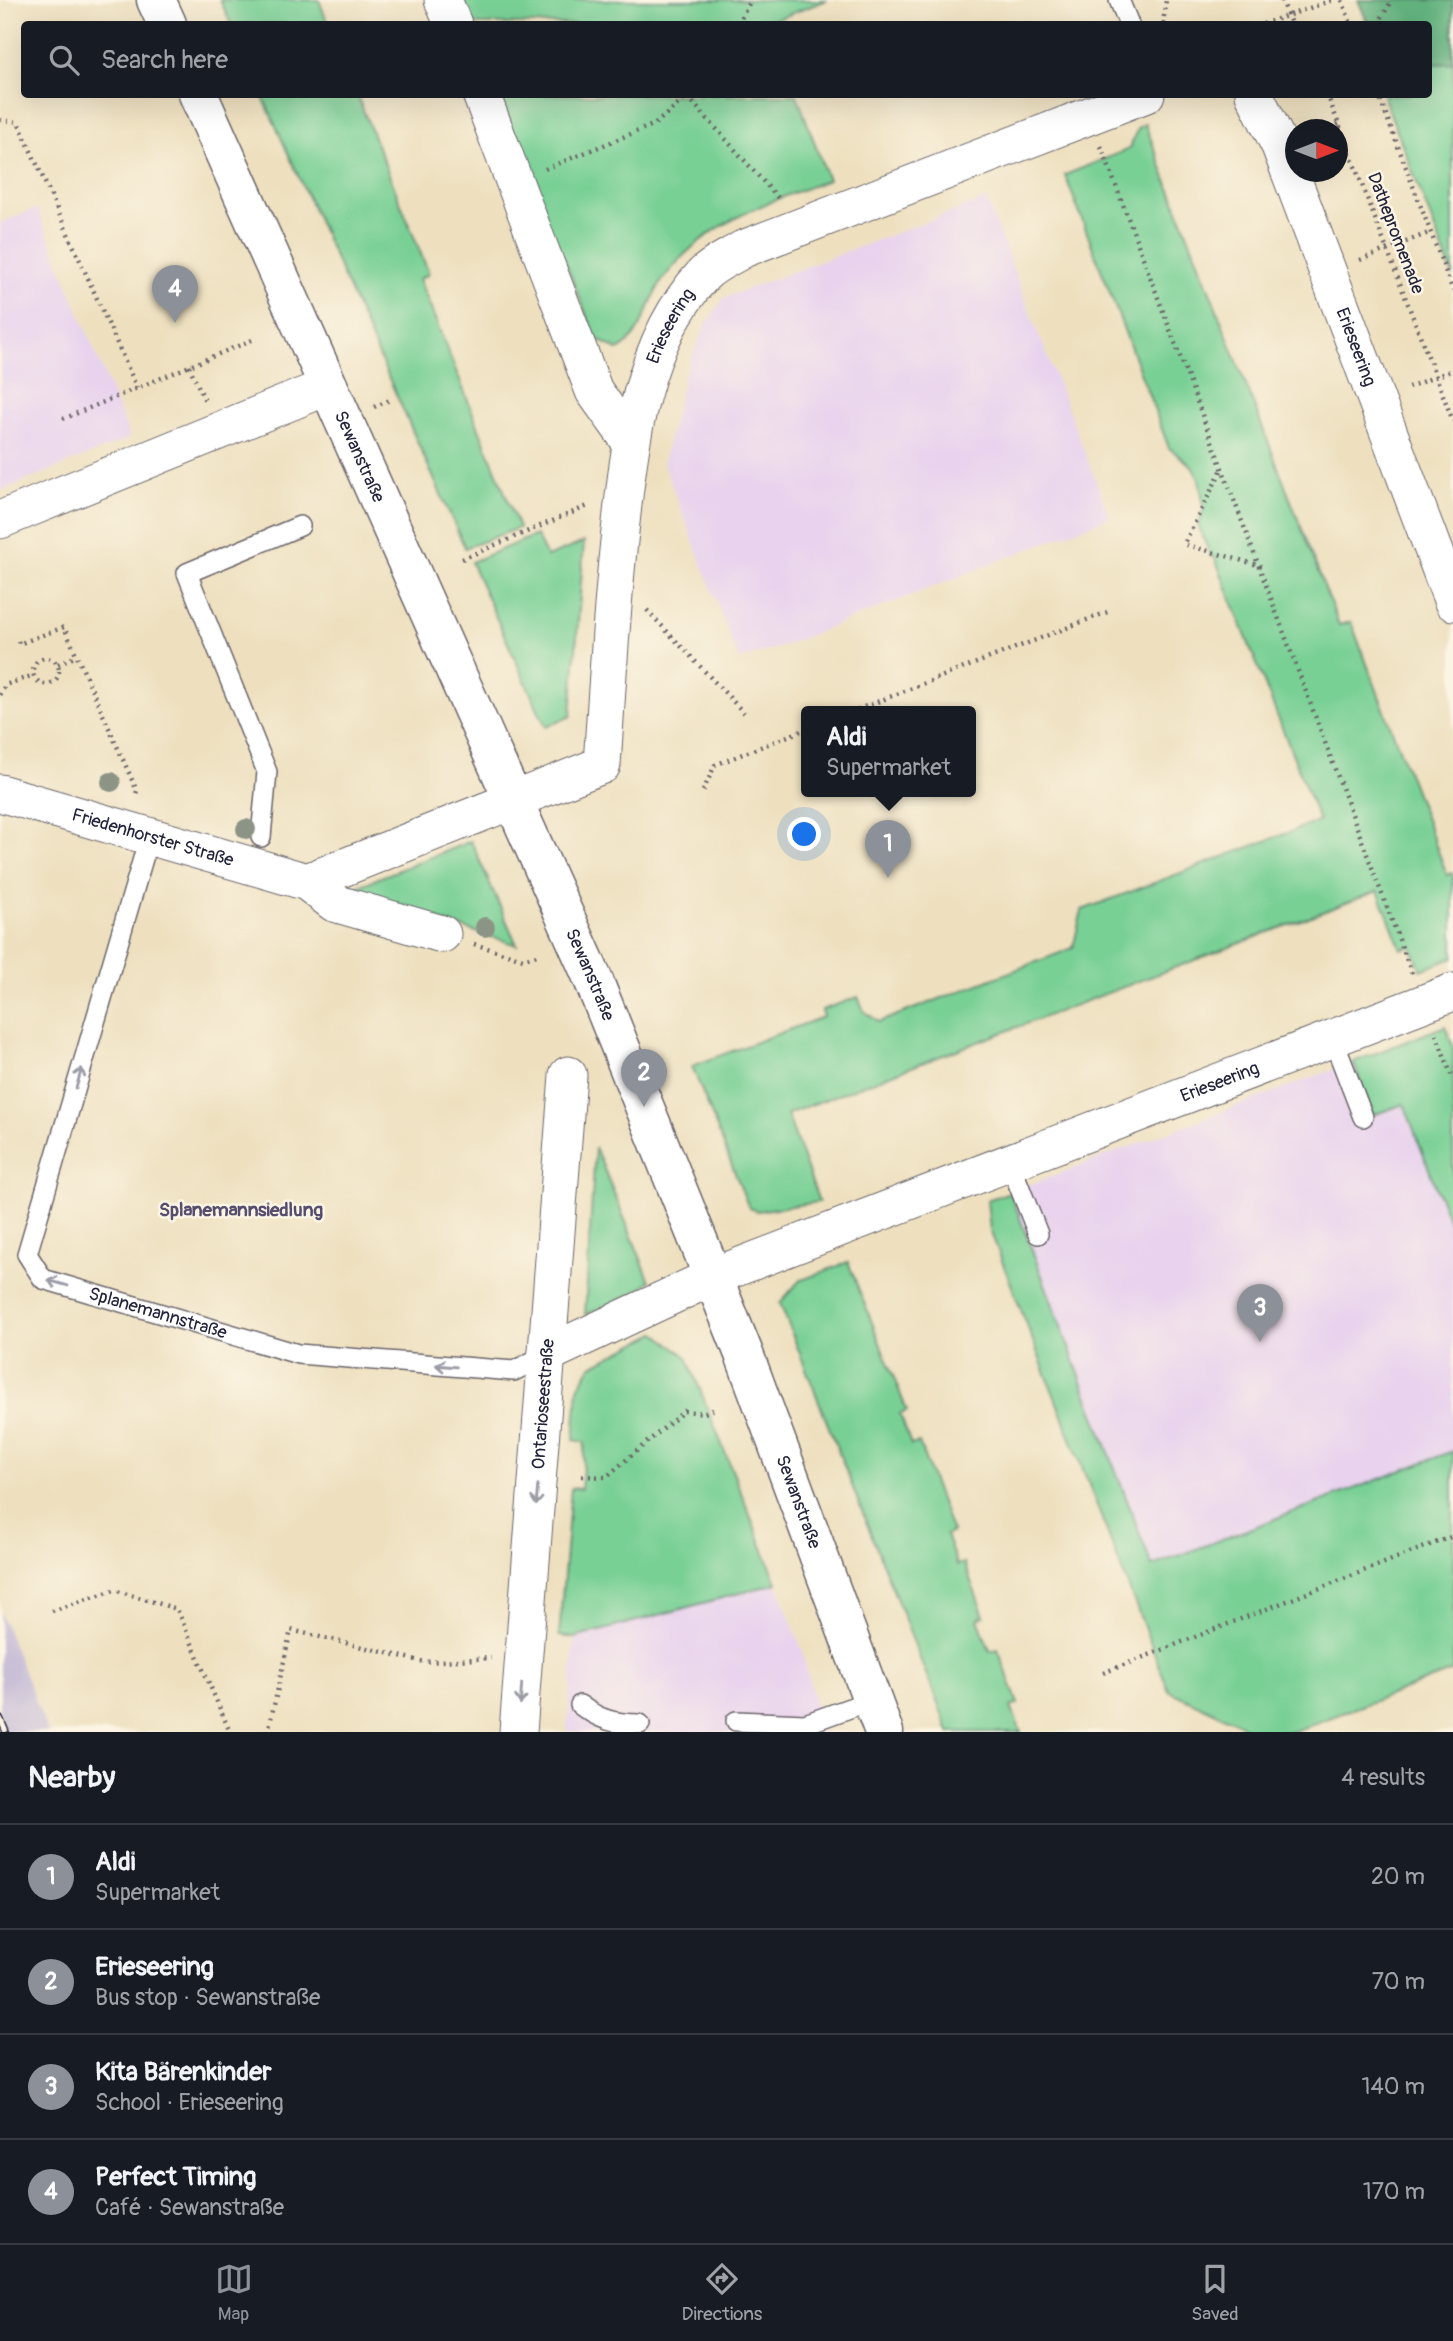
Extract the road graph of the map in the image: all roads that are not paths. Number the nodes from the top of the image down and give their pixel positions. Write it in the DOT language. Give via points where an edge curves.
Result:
graph roads {
  1 [pos="156,0"];
  2 [pos="443,0"];
  3 [pos="1119,0"];
  4 [pos="166,21"];
  5 [pos="452,21"];
  6 [pos="1128,21"];
  7 [pos="200,98"];
  8 [pos="483,98"];
  9 [pos="1136,98"];
  10 [pos="1256,98"];
  11 [pos="329,386"];
  12 [pos="630,441"];
  13 [pos="0,520"];
  14 [pos="300,526"];
  15 [pos="1453,602"];
  16 [pos="0,793"];
  17 [pos="514,799"];
  18 [pos="138,835"];
  19 [pos="261,837"];
  20 [pos="307,882"];
  21 [pos="442,934"];
  22 [pos="1438,998"];
  23 [pos="1333,1039"];
  24 [pos="568,1075"];
  25 [pos="1363,1117"];
  26 [pos="1010,1163"];
  27 [pos="1038,1234"];
  28 [pos="712,1277"];
  29 [pos="547,1354"];
  30 [pos="580,1705"];
  31 [pos="878,1716"];
  32 [pos="736,1721"];
  33 [pos="640,1724"];
  34 [pos="518,1732"];
  1 -- 4 [label="street"];
  2 -- 5 [label="street"];
  3 -- 6 [label="lane"];
  7 -- 11 [label="street, Sewanstraße"];
  8 -- 12 [label="street" via="594,391"];
  9 -- 12 [label="street, Erieseering" via="743,249 704,274 654,353"];
  10 -- 15 [label="street, Erieseering" via="1280,146"];
  11 -- 13 [label="street"];
  11 -- 17 [label="street, Sewanstraße"];
  12 -- 17 [label="street, Erieseering" via="602,765"];
  14 -- 19 [label="lane" via="187,573 267,772"];
  16 -- 18 [label="street, Friedenhorster Straße"];
  17 -- 20 [label="street"];
  17 -- 28 [label="street, Sewanstraße" via="593,979"];
  18 -- 20 [label="street, Friedenhorster Straße"];
  29 -- 18 [label="lane, Splanemannstraße, one-way" via="514,1371 298,1354 44,1279 27,1254"];
  20 -- 21 [label="street, Friedenhorster Straße" via="334,903"];
  22 -- 23 [label="street, Erieseering"];
  23 -- 25 [label="lane"];
  23 -- 26 [label="street, Erieseering"];
  24 -- 29 [label="street, Ontarioseestraße"];
  26 -- 27 [label="lane"];
  26 -- 28 [label="street, Erieseering"];
  28 -- 29 [label="street, Splanemannstraße"];
  28 -- 31 [label="street, Sewanstraße"];
  29 -- 34 [label="street, Ontarioseestraße, one-way"];
  30 -- 33 [label="lane" via="597,1718"];
  31 -- 32 [label="lane" via="805,1724"];
}
